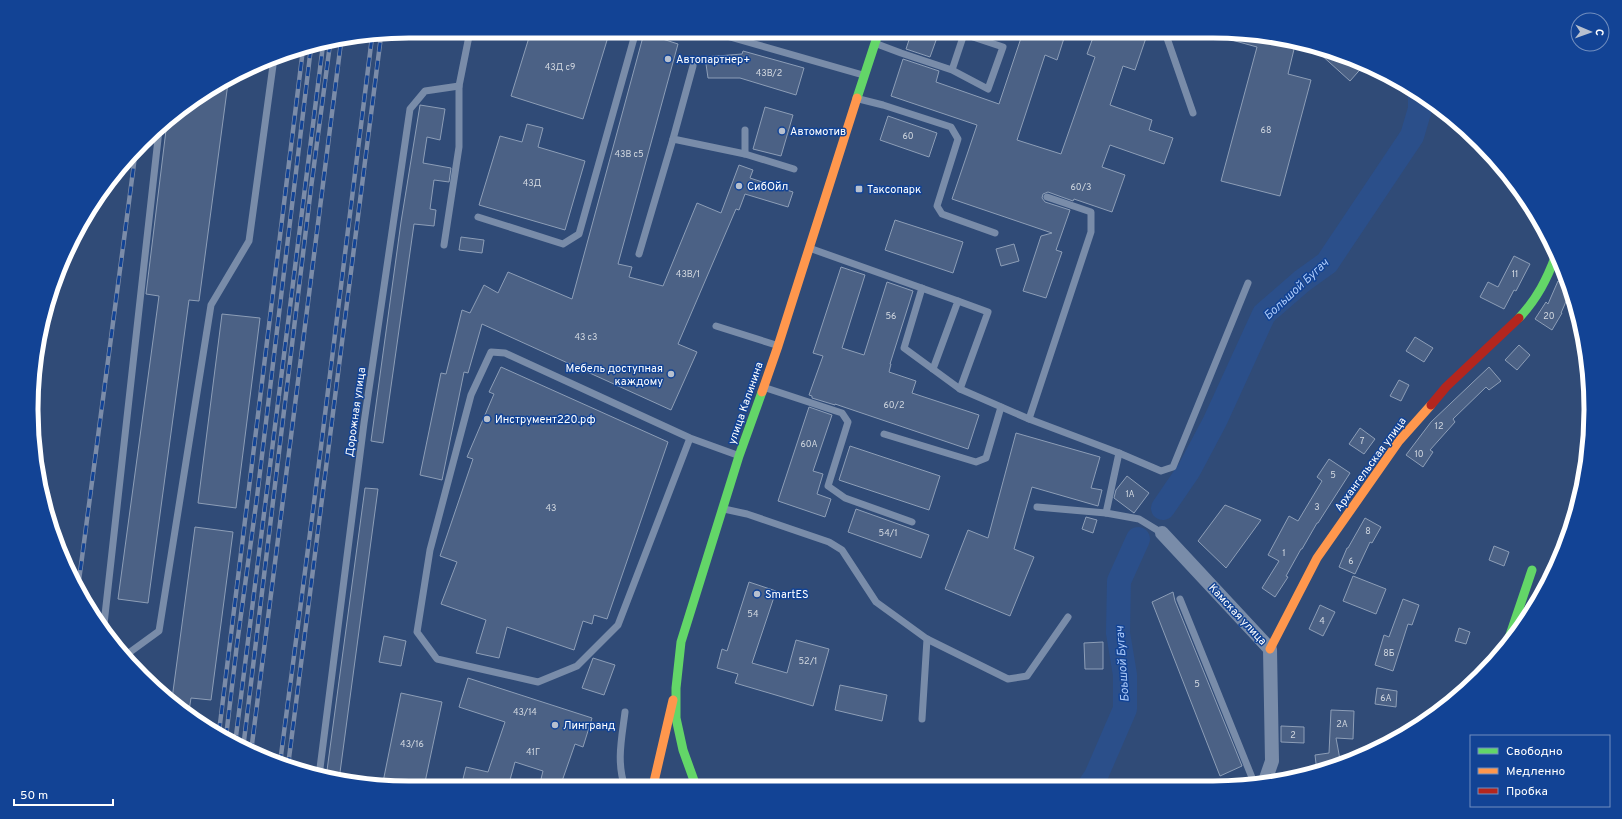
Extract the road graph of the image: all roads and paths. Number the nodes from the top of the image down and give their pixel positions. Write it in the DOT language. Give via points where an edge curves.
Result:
graph roads {
  1 [pos="469,38"];
  2 [pos="634,38"];
  3 [pos="733,38"];
  4 [pos="878,38"];
  5 [pos="963,38"];
  6 [pos="976,38"];
  7 [pos="1167,38"];
  8 [pos="875,44"];
  9 [pos="273,64"];
  10 [pos="693,66"];
  11 [pos="952,70"];
  12 [pos="865,76"];
  13 [pos="459,86"];
  14 [pos="857,99"];
  15 [pos="1193,113"];
  16 [pos="745,130"];
  17 [pos="158,136"];
  18 [pos="673,138"];
  19 [pos="745,154"];
  20 [pos="794,169"];
  21 [pos="1046,196"];
  22 [pos="478,217"];
  23 [pos="995,233"];
  24 [pos="444,245"];
  25 [pos="808,248"];
  26 [pos="639,254"];
  27 [pos="1553,261"];
  28 [pos="1248,283"];
  29 [pos="922,288"];
  30 [pos="958,301"];
  31 [pos="716,326"];
  32 [pos="778,346"];
  33 [pos="934,370"];
  34 [pos="763,388"];
  35 [pos="960,389"];
  36 [pos="1002,407"];
  37 [pos="1029,419"];
  38 [pos="884,434"];
  39 [pos="690,438"];
  40 [pos="1119,453"];
  41 [pos="739,456"];
  42 [pos="1037,507"];
  43 [pos="722,509"];
  44 [pos="1106,513"];
  45 [pos="912,522"];
  46 [pos="1162,533"];
  47 [pos="1532,570"];
  48 [pos="1180,599"];
  49 [pos="1068,617"];
  50 [pos="104,621"];
  51 [pos="1512,629"];
  52 [pos="927,639"];
  53 [pos="1270,648"];
  54 [pos="129,653"];
  55 [pos="676,688"];
  56 [pos="625,712"];
  57 [pos="922,719"];
  58 [pos="320,770"];
  59 [pos="1266,777"];
  60 [pos="1252,779"];
  61 [pos="623,781"];
  62 [pos="654,781"];
  63 [pos="694,781"];
  1 -- 13 [label="lane"];
  2 -- 22 [label="lane" via="579,234 563,244"];
  3 -- 12 [label="lane"];
  4 -- 8 [label="main road, улица Калинина"];
  5 -- 11 [label="lane"];
  6 -- 11 [label="lane" via="1003,47 988,89"];
  7 -- 15 [label="lane"];
  8 -- 11 [label="lane"];
  8 -- 12 [label="main road, улица Калинина"];
  9 -- 54 [label="lane" via="249,241 211,305 159,631"];
  10 -- 18 [label="lane"];
  12 -- 14 [label="main road, улица Калинина"];
  13 -- 24 [label="lane" via="459,147"];
  13 -- 58 [label="lane, Дорожная улица" via="425,91 410,109 364,424"];
  14 -- 23 [label="lane" via="951,127 958,139 938,206 942,214"];
  14 -- 25 [label="main road, улица Калинина"];
  16 -- 19 [label="lane"];
  17 -- 50 [label="lane"];
  18 -- 19 [label="lane"];
  18 -- 26 [label="lane"];
  19 -- 20 [label="lane"];
  21 -- 37 [label="lane" via="1091,212 1091,232"];
  25 -- 29 [label="lane"];
  25 -- 32 [label="main road, улица Калинина"];
  27 -- 53 [label="main road, Архангельская улица" via="1540,292 1531,305 1446,387 1399,441 1317,558"];
  28 -- 40 [label="lane" via="1173,467 1161,471"];
  29 -- 30 [label="lane"];
  29 -- 33 [label="lane" via="904,348"];
  30 -- 33 [label="lane"];
  30 -- 35 [label="lane" via="988,312"];
  31 -- 32 [label="lane"];
  32 -- 34 [label="main road, улица Калинина"];
  33 -- 35 [label="lane"];
  34 -- 41 [label="main road, улица Калинина"];
  34 -- 45 [label="lane" via="842,413 848,422 828,486 845,498"];
  35 -- 36 [label="lane"];
  36 -- 37 [label="lane"];
  36 -- 38 [label="lane" via="986,458 976,462"];
  37 -- 40 [label="lane"];
  39 -- 39 [label="lane" via="505,352 491,352 471,395 430,550 417,632 437,659 538,682 577,666 618,624"];
  39 -- 41 [label="lane"];
  40 -- 44 [label="lane"];
  41 -- 43 [label="main road, улица Калинина"];
  42 -- 44 [label="lane"];
  43 -- 52 [label="lane" via="747,514 829,542 842,550 876,602"];
  43 -- 55 [label="main road, улица Калинина" via="681,642"];
  44 -- 46 [label="lane" via="1139,520"];
  46 -- 53 [label="street, Камская улица"];
  47 -- 51 [label="main road"];
  48 -- 60 [label="lane"];
  49 -- 52 [label="lane" via="1027,676 1008,679"];
  52 -- 57 [label="lane"];
  53 -- 59 [label="street, Камская улица" via="1272,761"];
  55 -- 62 [label="main road"];
  55 -- 63 [label="main road, улица Калинина" via="677,724"];
  56 -- 61 [label="lane" via="619,752"];
}
